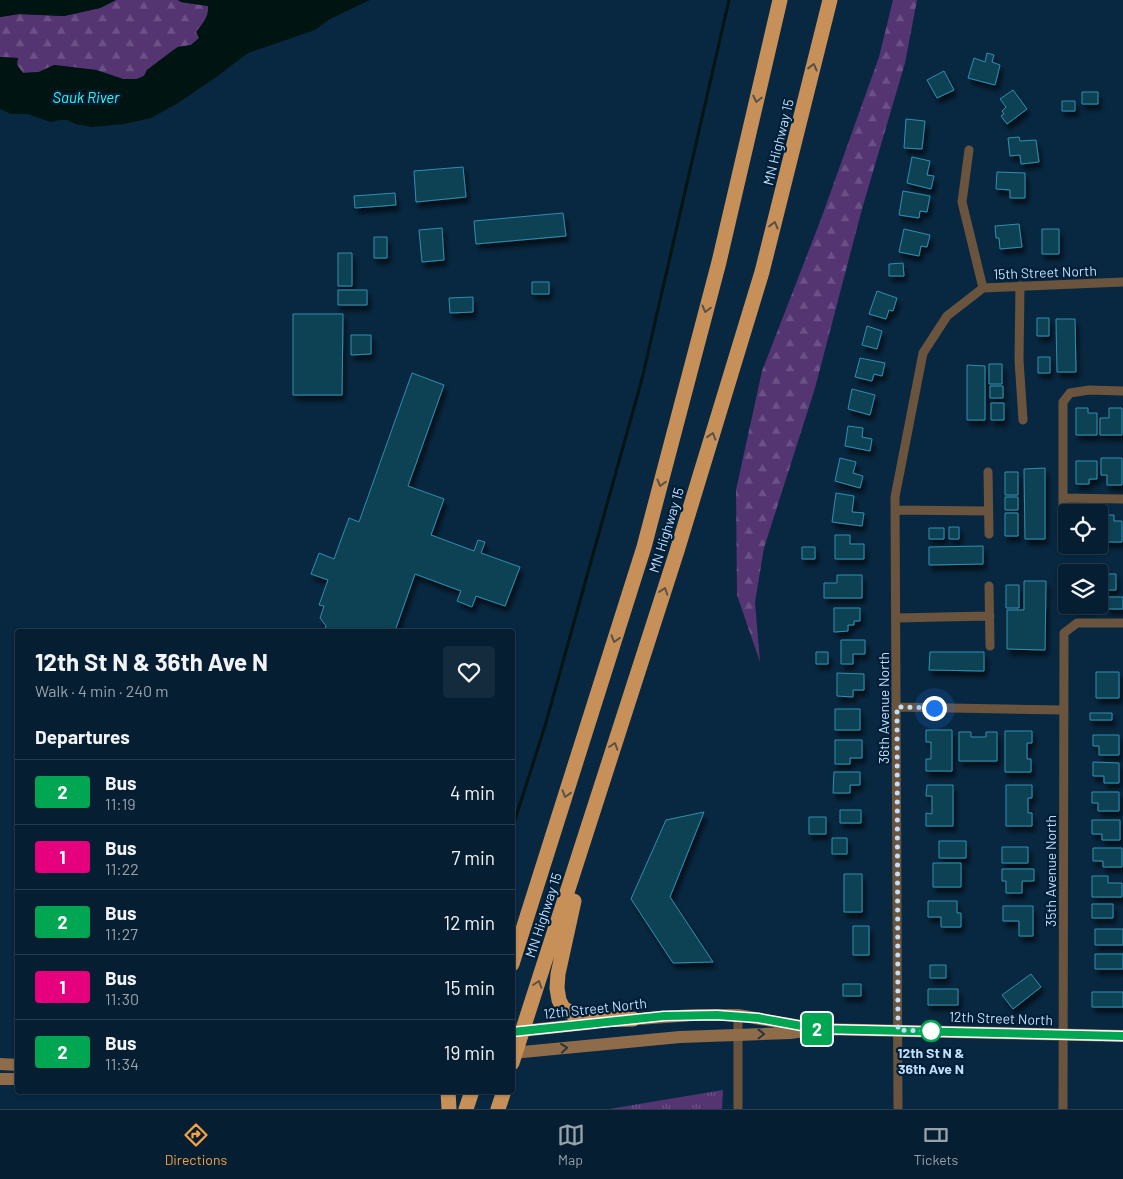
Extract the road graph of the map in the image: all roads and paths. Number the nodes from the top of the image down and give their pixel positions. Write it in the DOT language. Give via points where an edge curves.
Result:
graph roads {
  1 [pos="780,0"];
  2 [pos="830,0"];
  3 [pos="969,150"];
  4 [pos="1123,282"];
  5 [pos="1020,286"];
  6 [pos="983,288"];
  7 [pos="947,316"];
  8 [pos="1123,391"];
  9 [pos="1023,420"];
  10 [pos="988,472"];
  11 [pos="1063,498"];
  12 [pos="1123,499"];
  13 [pos="1063,504"];
  14 [pos="895,510"];
  15 [pos="988,511"];
  16 [pos="989,534"];
  17 [pos="989,586"];
  18 [pos="990,616"];
  19 [pos="896,618"];
  20 [pos="1123,623"];
  21 [pos="990,646"];
  22 [pos="897,707"];
  23 [pos="1063,710"];
  24 [pos="606,772"];
  25 [pos="515,955"];
  26 [pos="738,1015"];
  27 [pos="633,1019"];
  28 [pos="818,1029"];
  29 [pos="898,1030"];
  30 [pos="518,1031"];
  31 [pos="738,1034"];
  32 [pos="1063,1035"];
  33 [pos="1123,1036"];
  34 [pos="515,1050"];
  35 [pos="515,1056"];
  36 [pos="0,1064"];
  37 [pos="15,1065"];
  38 [pos="0,1079"];
  39 [pos="15,1079"];
  40 [pos="448,1094"];
  41 [pos="471,1094"];
  42 [pos="503,1094"];
  43 [pos="449,1109"];
  44 [pos="466,1109"];
  45 [pos="498,1109"];
  46 [pos="738,1109"];
  47 [pos="898,1109"];
  48 [pos="1063,1109"];
  1 -- 25 [label="highway, MN Highway 15, one-way" via="719,262 644,547"];
  24 -- 2 [label="highway, MN Highway 15, one-way" via="762,272"];
  3 -- 6 [label="street" via="962,202"];
  4 -- 5 [label="street, 15th Street North"];
  5 -- 6 [label="street, 15th Street North"];
  5 -- 9 [label="street" via="1019,360"];
  6 -- 7 [label="street, 15th Street North"];
  7 -- 14 [label="street, 36th Avenue North" via="923,353"];
  8 -- 11 [label="street" via="1070,393 1063,402"];
  10 -- 15 [label="street"];
  11 -- 12 [label="street"];
  11 -- 13 [label="street"];
  14 -- 15 [label="street"];
  14 -- 19 [label="street, 36th Avenue North"];
  15 -- 16 [label="street"];
  17 -- 18 [label="street"];
  18 -- 19 [label="street"];
  18 -- 21 [label="street"];
  19 -- 22 [label="street, 36th Avenue North"];
  20 -- 23 [label="street, 35th Avenue North" via="1077,623 1064,633"];
  22 -- 23 [label="street"];
  22 -- 29 [label="street, 36th Avenue North"];
  23 -- 32 [label="street, 35th Avenue North"];
  24 -- 27 [label="highway" via="568,924 557,988 562,1008 578,1017 590,1020"];
  30 -- 24 [label="highway, MN Highway 15, one-way"];
  26 -- 27 [label="street, 12th Street North"];
  26 -- 28 [label="street, 12th Street North"];
  26 -- 31 [label="street"];
  27 -- 30 [label="street, 12th Street North"];
  28 -- 29 [label="street, 12th Street North"];
  31 -- 28 [label="street, 12th Street North, one-way"];
  29 -- 32 [label="street, 12th Street North"];
  29 -- 47 [label="street, 36th Avenue North"];
  30 -- 34 [label="highway, MN Highway 15"];
  35 -- 31 [label="street, 12th Street North, one-way" via="680,1037"];
  31 -- 46 [label="street"];
  32 -- 33 [label="street, 12th Street North"];
  32 -- 48 [label="street, 35th Avenue North"];
  36 -- 37 [label="street"];
  38 -- 39 [label="street"];
  40 -- 43 [label="highway"];
  41 -- 44 [label="highway"];
  42 -- 45 [label="highway"];
}
